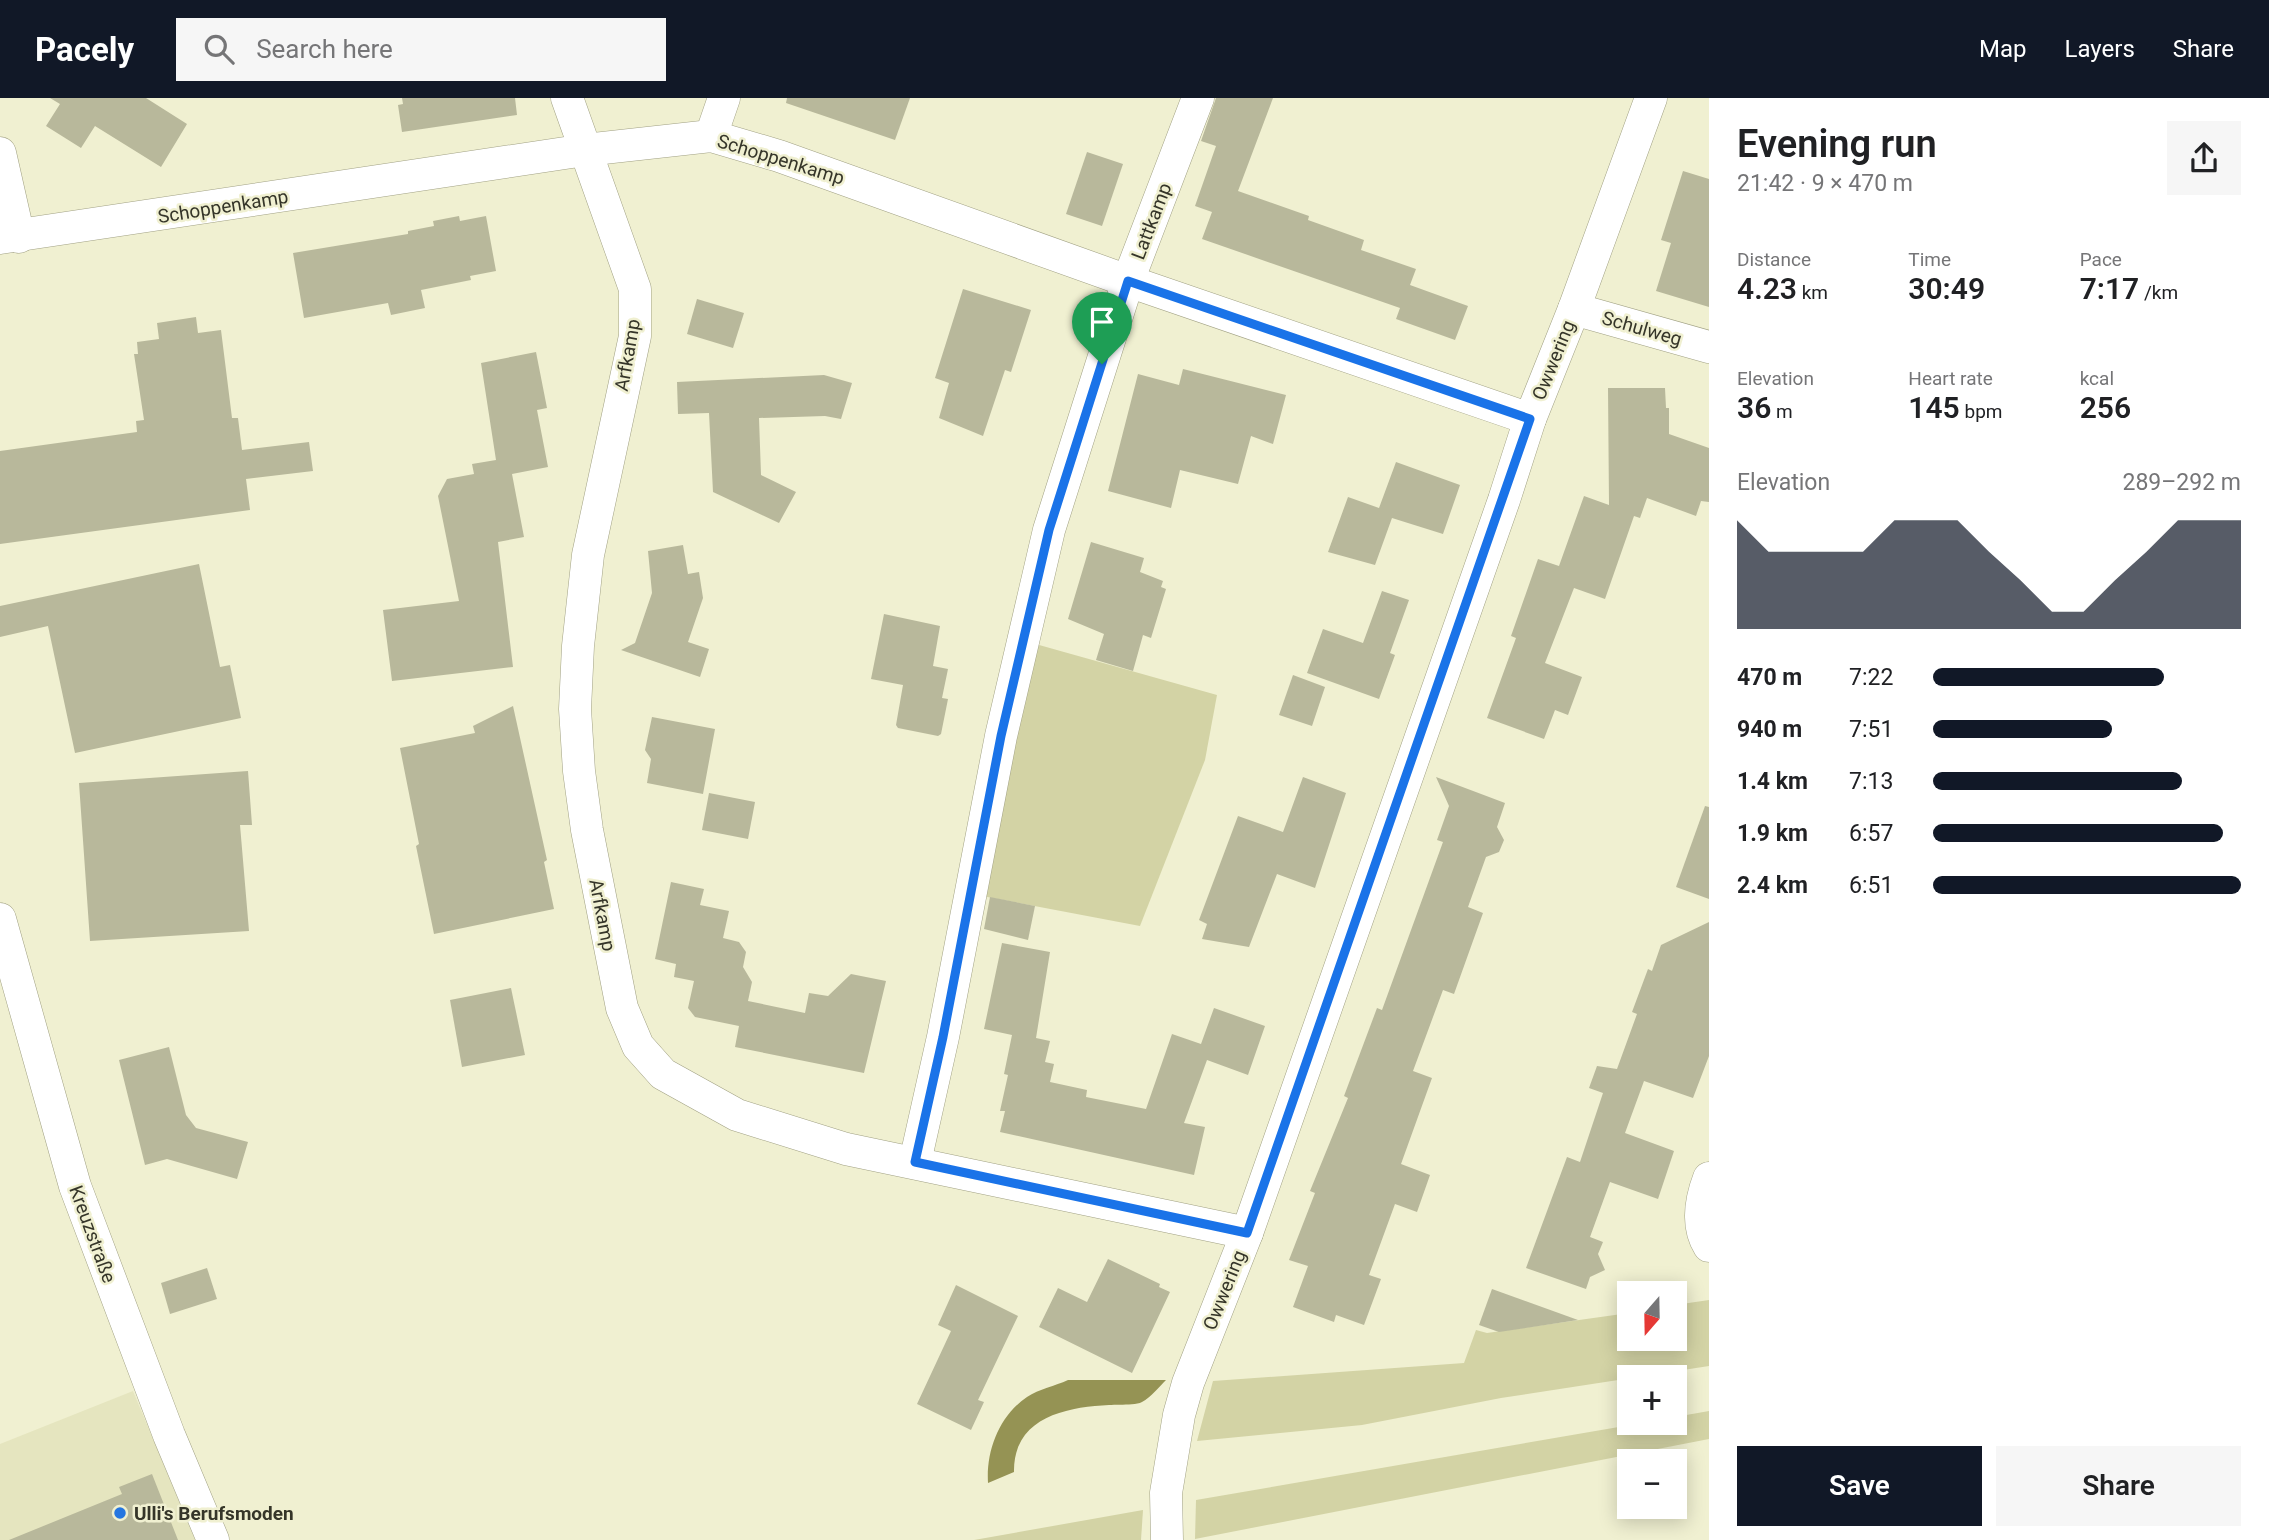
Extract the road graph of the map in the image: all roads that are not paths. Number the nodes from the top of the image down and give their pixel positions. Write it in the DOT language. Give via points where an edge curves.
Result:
graph roads {
  1 [pos="567,98"];
  2 [pos="724,98"];
  3 [pos="1198,98"];
  4 [pos="1651,98"];
  5 [pos="711,136"];
  6 [pos="585,150"];
  7 [pos="0,153"];
  8 [pos="9,238"];
  9 [pos="1128,281"];
  10 [pos="1574,309"];
  11 [pos="1709,347"];
  12 [pos="1530,419"];
  13 [pos="0,919"];
  14 [pos="915,1162"];
  15 [pos="1709,1178"];
  16 [pos="1247,1233"];
  17 [pos="1709,1245"];
  18 [pos="213,1540"];
  19 [pos="1167,1540"];
  1 -- 6 [label="street, Arfkamp"];
  2 -- 5 [label="street"];
  3 -- 9 [label="street, Lattkamp"];
  4 -- 10 [label="street, Owwering"];
  5 -- 6 [label="street, Schoppenkamp"];
  5 -- 9 [label="street, Schoppenkamp"];
  6 -- 8 [label="street, Schoppenkamp"];
  6 -- 14 [label="street, Arfkamp" via="635,289 635,336 588,555 575,709 587,831 622,1008 638,1046 663,1074 692,1093 737,1115 790,1132"];
  7 -- 8 [label="street"];
  9 -- 12 [label="street, Schoppenkamp"];
  9 -- 14 [label="street, Lattkamp" via="1049,530 1001,736"];
  10 -- 11 [label="street, Schulweg"];
  10 -- 12 [label="street, Owwering"];
  12 -- 16 [label="street, Owwering"];
  13 -- 18 [label="street, Kreuzstraße" via="75,1186"];
  14 -- 16 [label="street, Arfkamp"];
  15 -- 17 [label="street" via="1701,1220"];
  16 -- 19 [label="street, Owwering" via="1178,1415 1166,1493"];
}
